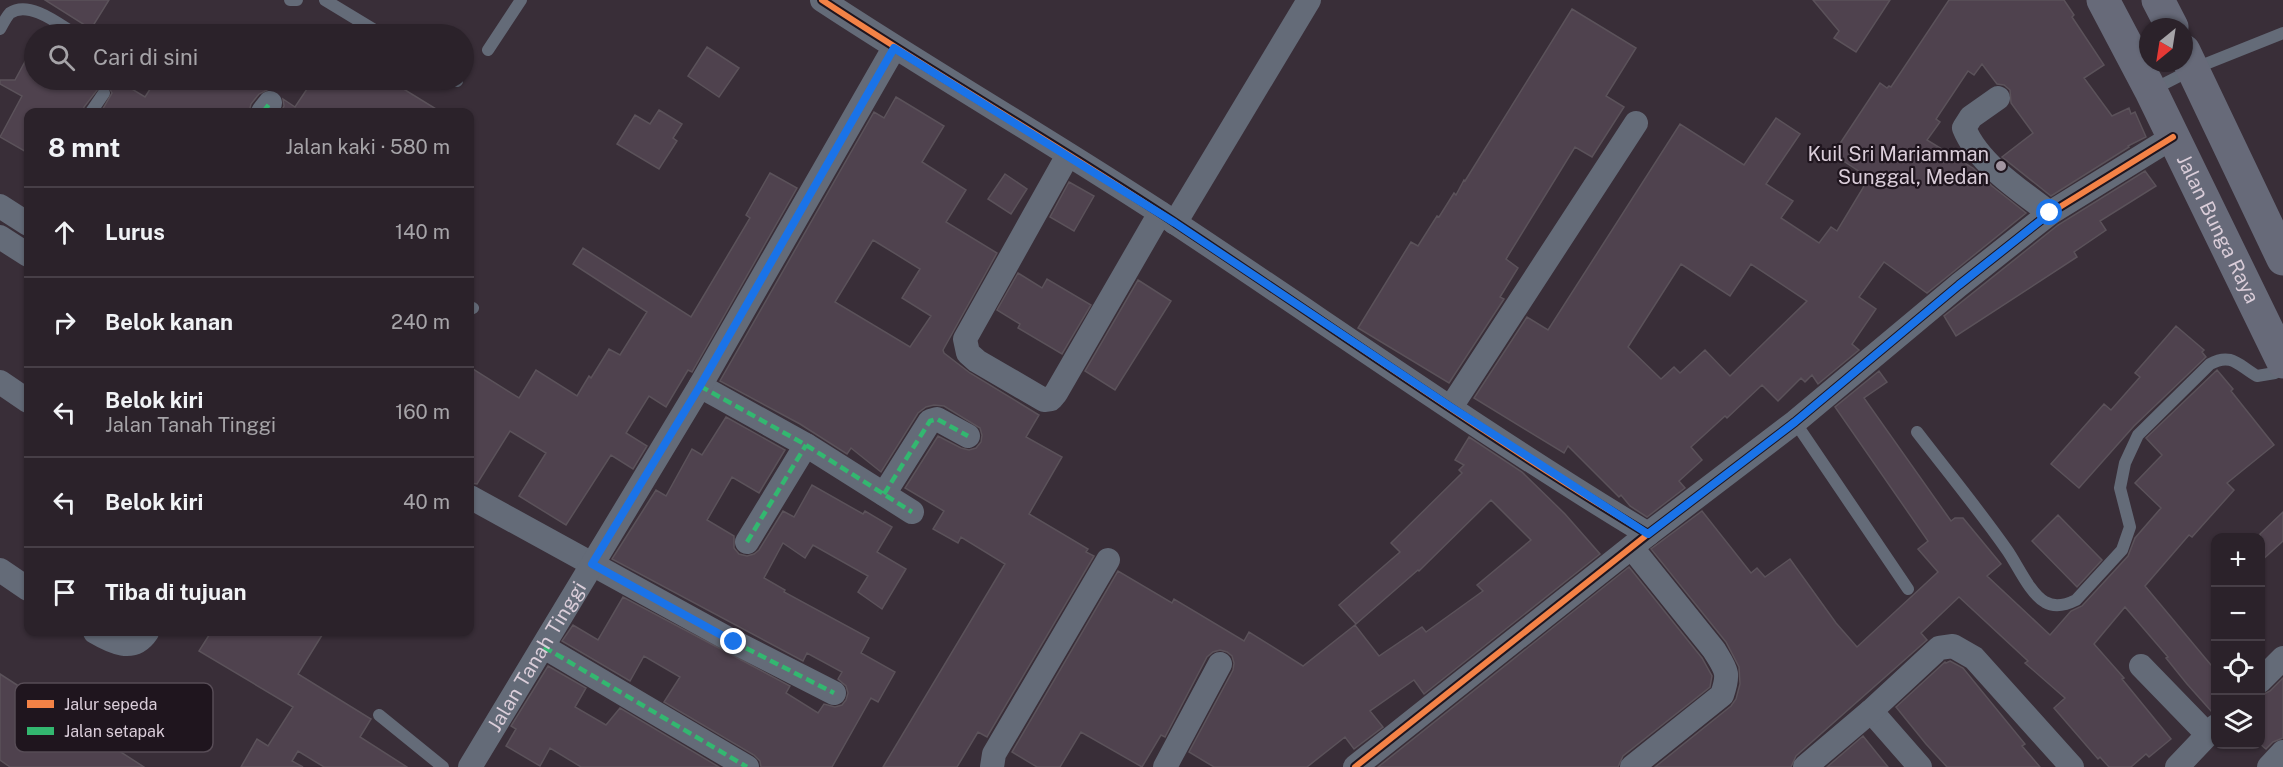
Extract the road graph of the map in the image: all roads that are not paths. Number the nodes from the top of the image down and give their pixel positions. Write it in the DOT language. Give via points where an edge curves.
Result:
graph roads {
  1 [pos="290,0"];
  2 [pos="297,0"];
  3 [pos="325,0"];
  4 [pos="521,0"];
  5 [pos="822,0"];
  6 [pos="1309,0"];
  7 [pos="2103,0"];
  8 [pos="2158,0"];
  9 [pos="2167,18"];
  10 [pos="58,24"];
  11 [pos="365,24"];
  12 [pos="0,29"];
  13 [pos="2283,33"];
  14 [pos="894,48"];
  15 [pos="488,50"];
  16 [pos="2193,59"];
  17 [pos="2193,70"];
  18 [pos="2174,72"];
  19 [pos="2151,91"];
  20 [pos="104,93"];
  21 [pos="1998,98"];
  22 [pos="94,108"];
  23 [pos="1636,123"];
  24 [pos="2172,136"];
  25 [pos="1068,155"];
  26 [pos="0,207"];
  27 [pos="2050,213"];
  28 [pos="24,217"];
  29 [pos="1167,218"];
  30 [pos="0,237"];
  31 [pos="24,252"];
  32 [pos="2283,259"];
  33 [pos="2283,362"];
  34 [pos="2283,368"];
  35 [pos="0,382"];
  36 [pos="700,386"];
  37 [pos="24,398"];
  38 [pos="1451,407"];
  39 [pos="1795,422"];
  40 [pos="1917,432"];
  41 [pos="968,436"];
  42 [pos="806,445"];
  43 [pos="884,494"];
  44 [pos="474,499"];
  45 [pos="912,512"];
  46 [pos="1640,541"];
  47 [pos="747,542"];
  48 [pos="1108,560"];
  49 [pos="592,564"];
  50 [pos="0,570"];
  51 [pos="24,586"];
  52 [pos="1908,589"];
  53 [pos="101,636"];
  54 [pos="144,636"];
  55 [pos="544,647"];
  56 [pos="2283,658"];
  57 [pos="1220,664"];
  58 [pos="2141,666"];
  59 [pos="2265,676"];
  60 [pos="834,693"];
  61 [pos="1871,711"];
  62 [pos="379,715"];
  63 [pos="2211,730"];
  64 [pos="2283,752"];
  65 [pos="443,767"];
  66 [pos="470,767"];
  67 [pos="747,767"];
  68 [pos="992,767"];
  69 [pos="1165,767"];
  70 [pos="1355,767"];
  71 [pos="1632,767"];
  72 [pos="1805,767"];
  73 [pos="1920,767"];
  74 [pos="2072,767"];
  75 [pos="2177,767"];
  76 [pos="2269,767"];
  1 -- 2 [label="lane"];
  3 -- 11 [label="lane"];
  4 -- 15 [label="lane"];
  5 -- 14 [label="street"];
  6 -- 29 [label="street"];
  7 -- 19 [label="main road, Jalan Bunga Raya"];
  8 -- 9 [label="main road"];
  10 -- 12 [label="lane" via="32,8 21,7 10,13"];
  13 -- 16 [label="lane"];
  14 -- 25 [label="street"];
  14 -- 36 [label="street, Jalan Tanah Tinggi"];
  17 -- 32 [label="main road"];
  18 -- 19 [label="lane"];
  19 -- 24 [label="main road, Jalan Bunga Raya"];
  20 -- 22 [label="lane"];
  21 -- 27 [label="street" via="1971,117 1964,128 1969,139 2008,181"];
  23 -- 38 [label="street"];
  24 -- 27 [label="street"];
  24 -- 33 [label="main road, Jalan Bunga Raya"];
  25 -- 29 [label="street"];
  25 -- 29 [label="street" via="965,339 968,353 977,361 1044,400 1051,399"];
  26 -- 28 [label="street"];
  27 -- 39 [label="street"];
  29 -- 38 [label="street"];
  30 -- 31 [label="street"];
  34 -- 40 [label="lane" via="2257,376 2228,358 2220,359 2138,435 2125,463 2120,488 2130,527 2122,550 2076,600 2066,605 2045,602 2037,595 2008,550"];
  35 -- 37 [label="street"];
  36 -- 42 [label="street"];
  36 -- 49 [label="street, Jalan Tanah Tinggi"];
  38 -- 46 [label="street"];
  39 -- 46 [label="street"];
  39 -- 52 [label="lane"];
  41 -- 43 [label="street" via="937,419 930,421"];
  42 -- 43 [label="street"];
  42 -- 47 [label="street"];
  43 -- 45 [label="street"];
  44 -- 49 [label="street"];
  46 -- 70 [label="street"];
  46 -- 71 [label="street" via="1714,650 1728,678 1722,695"];
  48 -- 68 [label="street" via="994,754"];
  49 -- 55 [label="street, Jalan Tanah Tinggi"];
  49 -- 60 [label="street"];
  50 -- 51 [label="street"];
  53 -- 54 [label="street" via="129,645"];
  55 -- 66 [label="street, Jalan Tanah Tinggi"];
  55 -- 67 [label="street"];
  56 -- 59 [label="street"];
  57 -- 69 [label="street"];
  58 -- 63 [label="street"];
  61 -- 72 [label="street"];
  61 -- 73 [label="street"];
  61 -- 74 [label="street" via="1939,648 1953,646 1974,658"];
  62 -- 65 [label="lane"];
  63 -- 75 [label="street"];
  64 -- 76 [label="street"];
}
